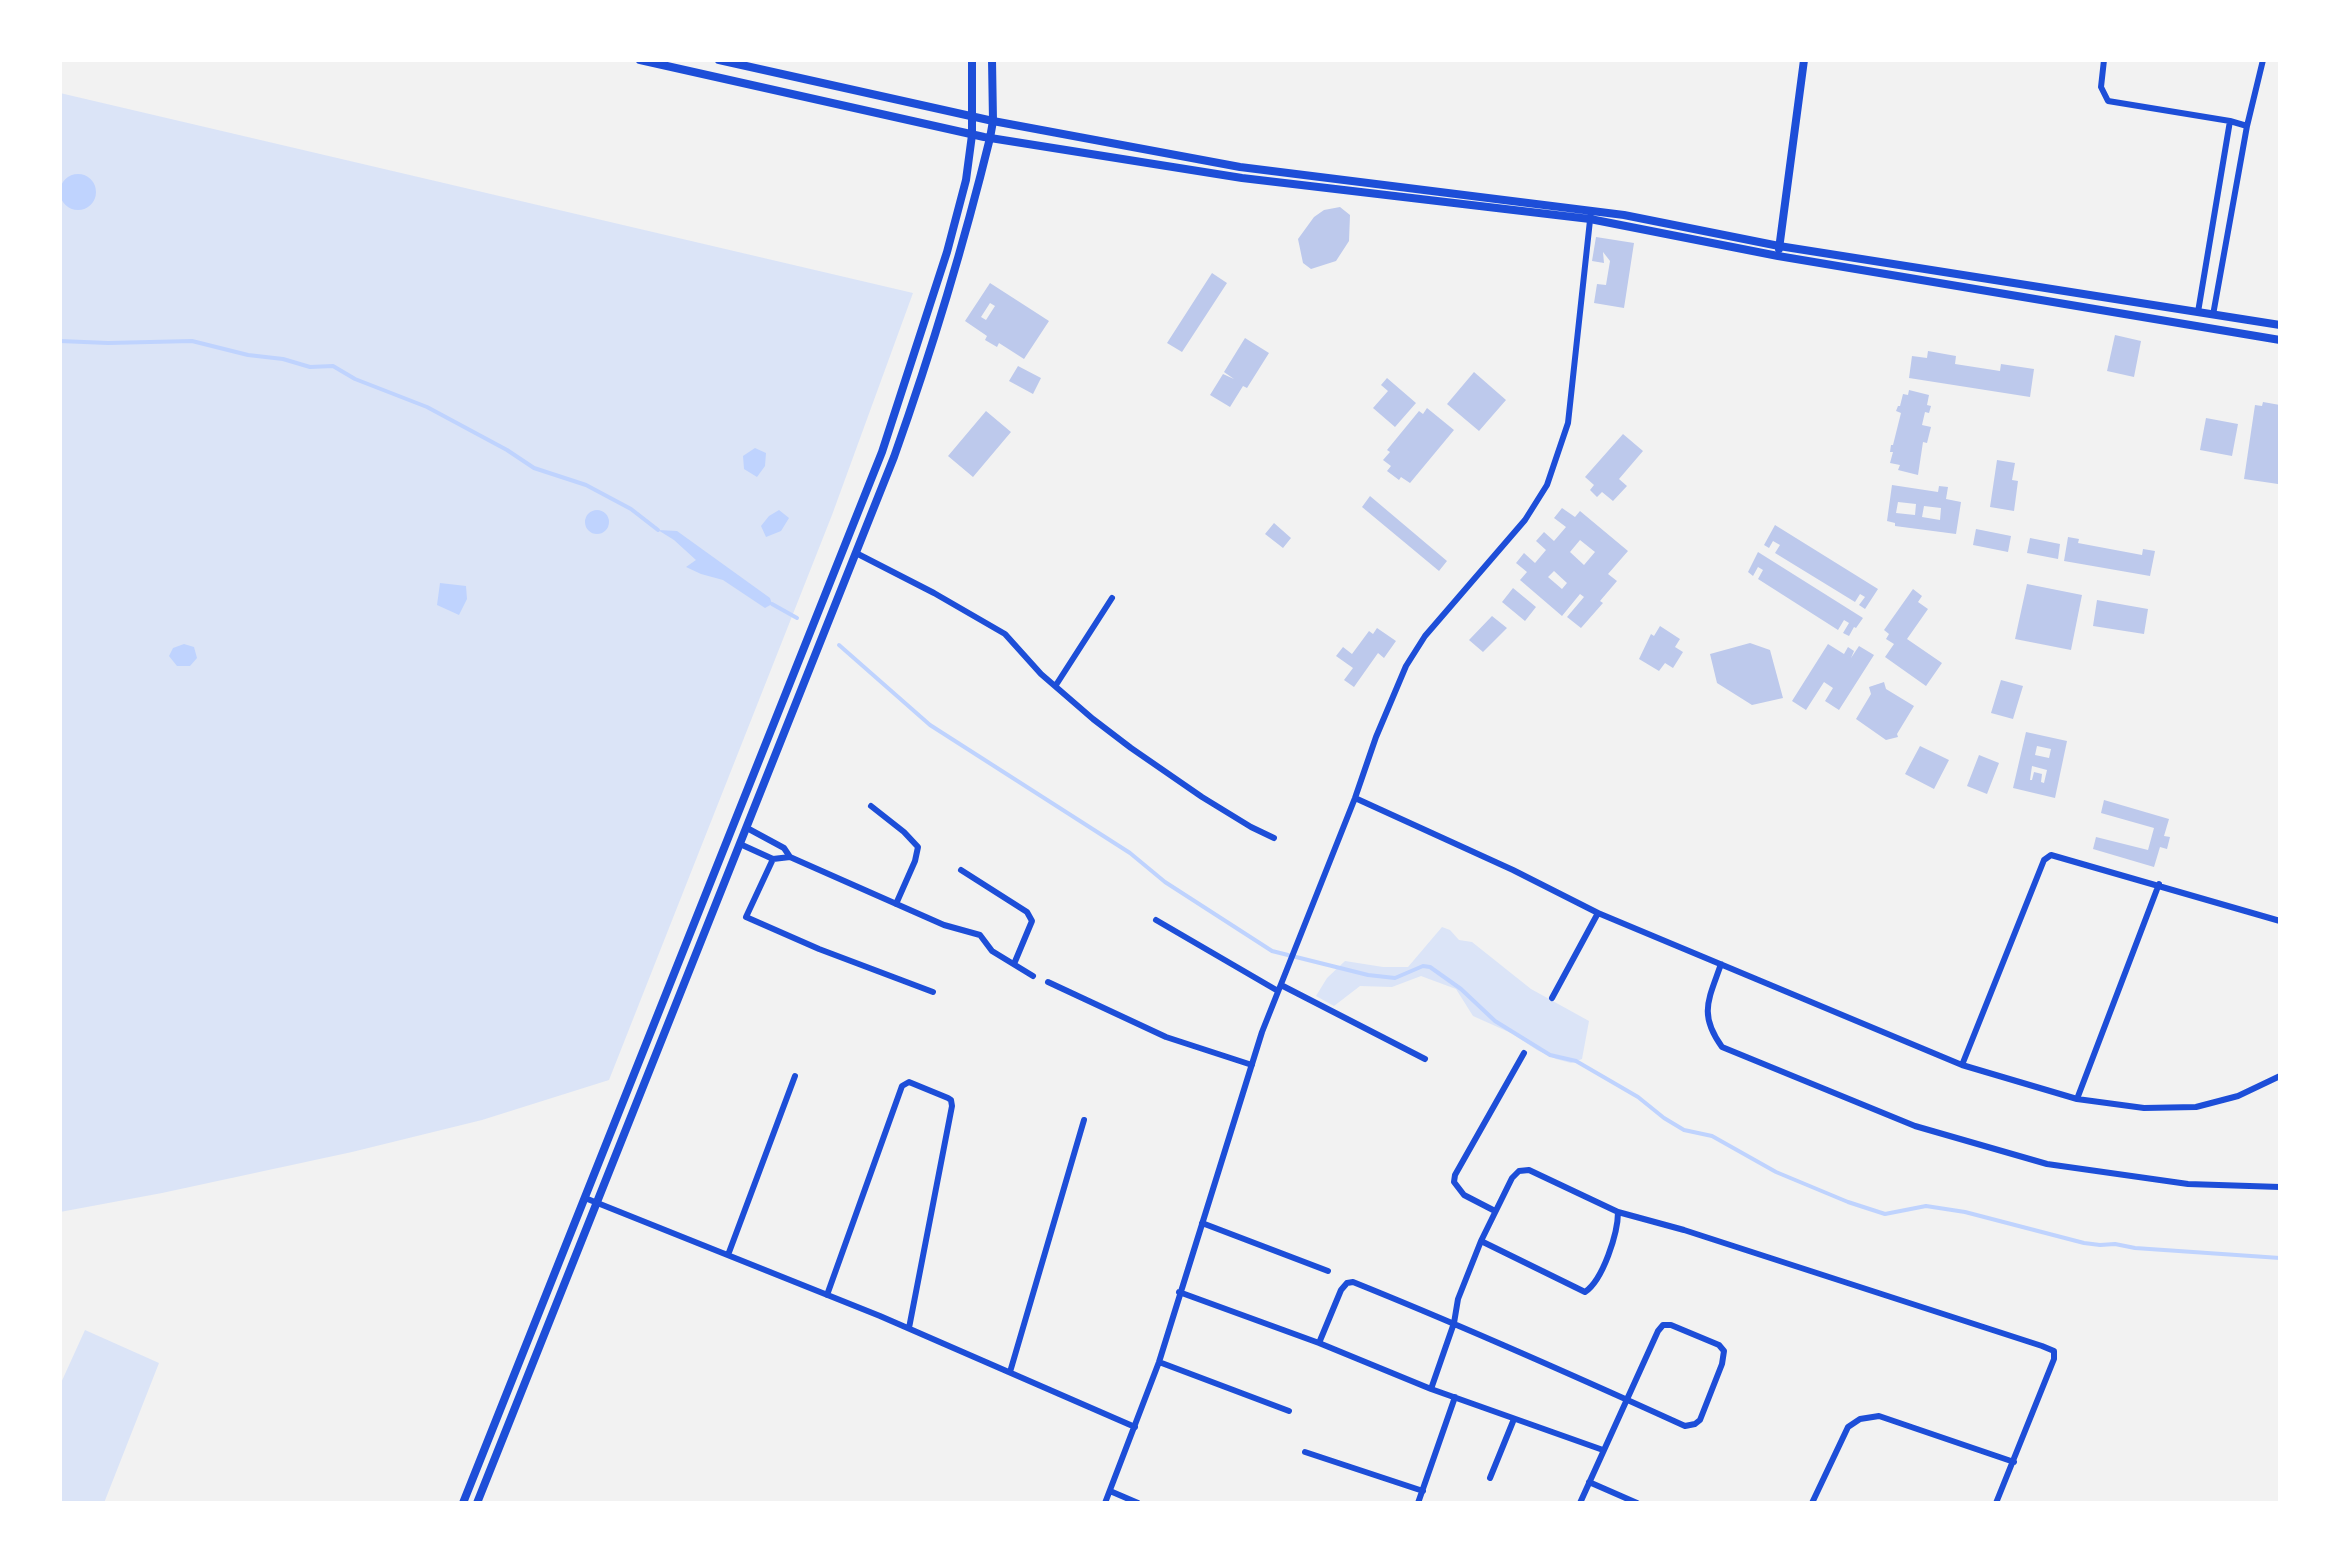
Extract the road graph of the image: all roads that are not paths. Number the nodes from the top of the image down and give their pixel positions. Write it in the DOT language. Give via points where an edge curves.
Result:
graph roads {
  1 [pos="640,60"];
  2 [pos="719,60"];
  3 [pos="972,60"];
  4 [pos="992,60"];
  5 [pos="1804,60"];
  6 [pos="2104,60"];
  7 [pos="2263,60"];
  8 [pos="973,115"];
  9 [pos="992,121"];
  10 [pos="2230,121"];
  11 [pos="2247,126"];
  12 [pos="972,134"];
  13 [pos="990,138"];
  14 [pos="1590,215"];
  15 [pos="1778,251"];
  16 [pos="2198,312"];
  17 [pos="2213,315"];
  18 [pos="2280,325"];
  19 [pos="2280,340"];
  20 [pos="882,452"];
  21 [pos="894,457"];
  22 [pos="856,553"];
  23 [pos="1112,598"];
  24 [pos="1055,686"];
  25 [pos="1355,798"];
  26 [pos="871,806"];
  27 [pos="746,828"];
  28 [pos="1274,838"];
  29 [pos="740,844"];
  30 [pos="790,857"];
  31 [pos="774,859"];
  32 [pos="961,870"];
  33 [pos="2159,884"];
  34 [pos="896,904"];
  35 [pos="1598,912"];
  36 [pos="1156,920"];
  37 [pos="2280,921"];
  38 [pos="1014,964"];
  39 [pos="1720,964"];
  40 [pos="1033,976"];
  41 [pos="1048,982"];
  42 [pos="1280,988"];
  43 [pos="933,992"];
  44 [pos="1552,998"];
  45 [pos="1524,1054"];
  46 [pos="1425,1059"];
  47 [pos="1962,1064"];
  48 [pos="1252,1065"];
  49 [pos="795,1076"];
  50 [pos="2280,1076"];
  51 [pos="2077,1098"];
  52 [pos="1084,1120"];
  53 [pos="2280,1187"];
  54 [pos="585,1198"];
  55 [pos="597,1203"];
  56 [pos="1495,1211"];
  57 [pos="1618,1212"];
  58 [pos="1202,1222"];
  59 [pos="1480,1241"];
  60 [pos="728,1255"];
  61 [pos="1328,1272"];
  62 [pos="1179,1292"];
  63 [pos="827,1295"];
  64 [pos="1454,1323"];
  65 [pos="908,1328"];
  66 [pos="1319,1343"];
  67 [pos="1158,1362"];
  68 [pos="1010,1372"];
  69 [pos="1431,1389"];
  70 [pos="1454,1397"];
  71 [pos="1628,1400"];
  72 [pos="1289,1411"];
  73 [pos="1514,1418"];
  74 [pos="1136,1427"];
  75 [pos="1603,1450"];
  76 [pos="1305,1452"];
  77 [pos="2014,1462"];
  78 [pos="1490,1478"];
  79 [pos="1589,1482"];
  80 [pos="1110,1491"];
  81 [pos="1422,1491"];
  82 [pos="463,1503"];
  83 [pos="477,1503"];
  84 [pos="1105,1503"];
  85 [pos="1138,1503"];
  86 [pos="1418,1503"];
  87 [pos="1580,1503"];
  88 [pos="1637,1503"];
  89 [pos="1812,1503"];
  90 [pos="1996,1503"];
  1 -- 12 [label="street"];
  2 -- 8 [label="street"];
  3 -- 8 [label="street"];
  4 -- 9 [label="street"];
  5 -- 15 [label="street"];
  6 -- 10 [label="street" via="2101,87 2108,101"];
  7 -- 11 [label="street"];
  8 -- 9 [label="street"];
  8 -- 12 [label="street"];
  9 -- 13 [label="street"];
  9 -- 14 [label="street" via="1240,167"];
  10 -- 11 [label="street"];
  10 -- 16 [label="street"];
  11 -- 17 [label="street"];
  12 -- 13 [label="street"];
  12 -- 20 [label="street" via="947,252"];
  13 -- 14 [label="street" via="1242,178"];
  13 -- 21 [label="street" via="931,353"];
  14 -- 15 [label="street"];
  14 -- 25 [label="street" via="1568,423 1548,485 1406,666"];
  15 -- 16 [label="street"];
  15 -- 19 [label="street"];
  16 -- 17 [label="street"];
  17 -- 18 [label="street"];
  20 -- 21 [label="street"];
  20 -- 54 [label="street"];
  21 -- 22 [label="street"];
  22 -- 24 [label="street" via="1004,634"];
  22 -- 27 [label="street"];
  23 -- 24 [label="street"];
  24 -- 28 [label="street" via="1131,748"];
  25 -- 35 [label="street"];
  25 -- 42 [label="street"];
  26 -- 34 [label="street" via="918,847"];
  27 -- 29 [label="street"];
  27 -- 30 [label="street"];
  29 -- 31 [label="street"];
  29 -- 55 [label="street"];
  30 -- 31 [label="street"];
  30 -- 34 [label="street"];
  31 -- 43 [label="street" via="746,917"];
  32 -- 38 [label="street" via="1027,912 1030,932"];
  33 -- 37 [label="street"];
  33 -- 47 [label="street" via="2052,854 2044,860"];
  33 -- 51 [label="street"];
  34 -- 38 [label="street" via="980,936"];
  35 -- 39 [label="street"];
  35 -- 44 [label="street"];
  36 -- 42 [label="street"];
  38 -- 40 [label="street"];
  39 -- 47 [label="street"];
  39 -- 53 [label="street" via="1706,1009 1709,1029 1722,1046 1915,1126 2048,1164 2188,1184"];
  41 -- 48 [label="street" via="1166,1037"];
  42 -- 46 [label="street"];
  42 -- 48 [label="street"];
  45 -- 56 [label="street" via="1455,1174 1464,1195"];
  47 -- 51 [label="street"];
  48 -- 58 [label="street"];
  49 -- 60 [label="street"];
  50 -- 51 [label="street" via="2196,1107"];
  52 -- 68 [label="street"];
  54 -- 55 [label="street"];
  54 -- 82 [label="street"];
  55 -- 60 [label="street"];
  55 -- 83 [label="street"];
  56 -- 57 [label="street" via="1512,1178 1529,1170"];
  56 -- 59 [label="street"];
  57 -- 59 [label="street" via="1598,1279 1585,1292"];
  57 -- 77 [label="street" via="2054,1352"];
  58 -- 61 [label="street"];
  58 -- 62 [label="street"];
  59 -- 64 [label="street"];
  60 -- 63 [label="street"];
  62 -- 66 [label="street"];
  62 -- 67 [label="street"];
  63 -- 65 [label="street"];
  63 -- 65 [label="street" via="902,1086 909,1082 948,1098 952,1106"];
  64 -- 66 [label="street" via="1346,1283"];
  64 -- 69 [label="street"];
  64 -- 71 [label="street"];
  65 -- 68 [label="street"];
  66 -- 69 [label="street"];
  67 -- 72 [label="street"];
  67 -- 74 [label="street"];
  68 -- 74 [label="street"];
  69 -- 70 [label="street"];
  70 -- 73 [label="street"];
  70 -- 81 [label="street"];
  71 -- 71 [label="street" via="1662,1326 1724,1351 1695,1424 1685,1426"];
  71 -- 75 [label="street"];
  73 -- 75 [label="street"];
  73 -- 78 [label="street"];
  74 -- 80 [label="street"];
  75 -- 79 [label="street"];
  76 -- 81 [label="street"];
  77 -- 89 [label="street" via="1879,1416 1848,1427"];
  77 -- 90 [label="street"];
  79 -- 87 [label="street"];
  79 -- 88 [label="street"];
  80 -- 84 [label="street"];
  80 -- 85 [label="street"];
  81 -- 86 [label="street"];
}
